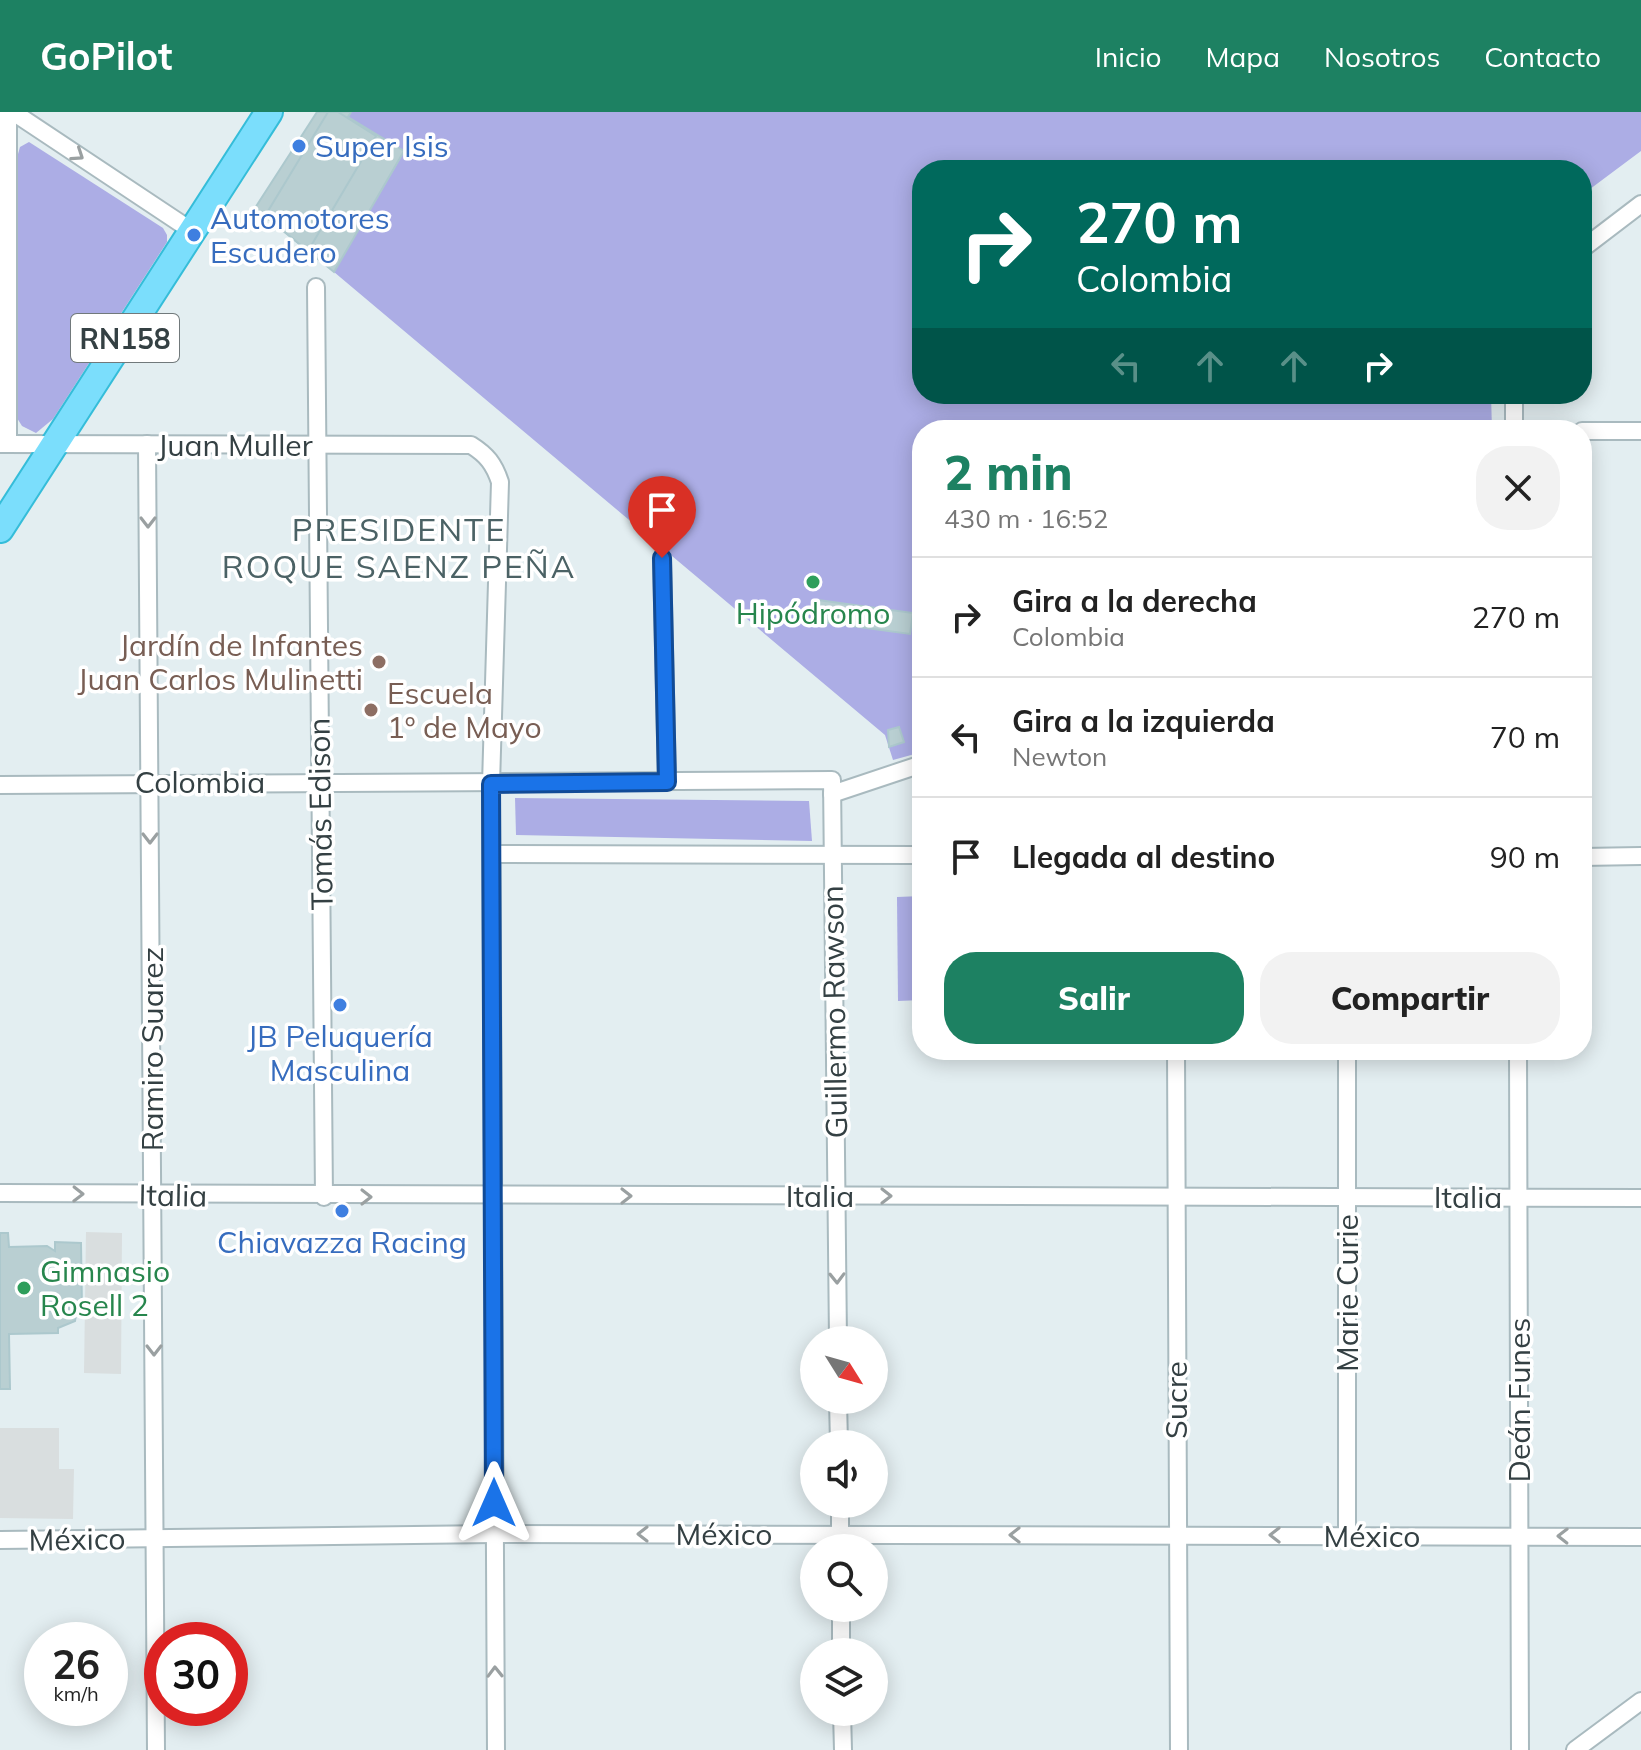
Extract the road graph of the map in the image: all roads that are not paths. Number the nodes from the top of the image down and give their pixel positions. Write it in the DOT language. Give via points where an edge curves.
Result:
graph roads {
  1 [pos="11,112"];
  2 [pos="269,112"];
  3 [pos="1641,204"];
  4 [pos="192,231"];
  5 [pos="1592,241"];
  6 [pos="316,287"];
  7 [pos="1592,431"];
  8 [pos="1641,431"];
  9 [pos="4,444"];
  10 [pos="56,444"];
  11 [pos="147,444"];
  12 [pos="317,445"];
  13 [pos="0,529"];
  14 [pos="662,558"];
  15 [pos="912,767"];
  16 [pos="150,782"];
  17 [pos="320,782"];
  18 [pos="667,782"];
  19 [pos="491,784"];
  20 [pos="0,785"];
  21 [pos="832,787"];
  22 [pos="492,854"];
  23 [pos="832,854"];
  24 [pos="912,855"];
  25 [pos="1641,856"];
  26 [pos="1592,857"];
  27 [pos="1176,1060"];
  28 [pos="1347,1060"];
  29 [pos="1518,1060"];
  30 [pos="0,1193"];
  31 [pos="153,1195"];
  32 [pos="1175,1195"];
  33 [pos="492,1196"];
  34 [pos="836,1196"];
  35 [pos="324,1197"];
  36 [pos="1346,1197"];
  37 [pos="1520,1198"];
  38 [pos="1641,1198"];
  39 [pos="838,1326"];
  40 [pos="494,1534"];
  41 [pos="1176,1535"];
  42 [pos="1347,1536"];
  43 [pos="1518,1536"];
  44 [pos="1641,1537"];
  45 [pos="155,1538"];
  46 [pos="0,1540"];
  47 [pos="800,1540"];
  48 [pos="888,1540"];
  49 [pos="1641,1701"];
  50 [pos="842,1726"];
  51 [pos="156,1750"];
  52 [pos="496,1750"];
  53 [pos="843,1750"];
  54 [pos="1179,1750"];
  55 [pos="1520,1750"];
  56 [pos="1575,1750"];
  1 -- 4 [label="street, one-way"];
  1 -- 9 [label="street"];
  2 -- 4 [label="highway, RN158"];
  3 -- 5 [label="street"];
  4 -- 10 [label="highway, RN158"];
  6 -- 12 [label="street, Tomás Edison"];
  7 -- 8 [label="street"];
  9 -- 10 [label="street, Juan Muller"];
  10 -- 11 [label="street, Juan Muller"];
  10 -- 13 [label="highway, RN158"];
  11 -- 12 [label="street, Juan Muller"];
  11 -- 16 [label="street, Ramiro Suarez, one-way"];
  12 -- 17 [label="street, Tomás Edison"];
  12 -- 19 [label="street, Juan Muller" via="471,445 487,455 500,482"];
  14 -- 18 [label="street"];
  15 -- 21 [label="street, Colombia"];
  16 -- 17 [label="street, Colombia"];
  16 -- 20 [label="street, Colombia"];
  16 -- 31 [label="street, Ramiro Suarez, one-way"];
  17 -- 19 [label="street, Colombia"];
  17 -- 35 [label="street, Tomás Edison"];
  18 -- 19 [label="street, Colombia"];
  18 -- 21 [label="street, Colombia"];
  19 -- 22 [label="street"];
  21 -- 23 [label="street, Guillermo Rawson"];
  22 -- 23 [label="street"];
  22 -- 33 [label="street"];
  23 -- 24 [label="street"];
  23 -- 34 [label="street, Guillermo Rawson"];
  25 -- 26 [label="street"];
  27 -- 32 [label="street, Sucre"];
  28 -- 36 [label="street, Marie Curie"];
  29 -- 37 [label="street, Deán Funes"];
  30 -- 31 [label="street, Italia, one-way"];
  31 -- 35 [label="street, Italia"];
  31 -- 45 [label="street, Ramiro Suarez, one-way"];
  34 -- 32 [label="street, Italia, one-way"];
  32 -- 36 [label="street, Italia"];
  32 -- 41 [label="street, Sucre"];
  33 -- 34 [label="street, Italia, one-way"];
  35 -- 33 [label="street, Italia, one-way"];
  33 -- 40 [label="street"];
  34 -- 39 [label="street, Guillermo Rawson, one-way"];
  36 -- 37 [label="street, Italia"];
  36 -- 42 [label="street, Marie Curie"];
  37 -- 38 [label="street, Italia"];
  37 -- 43 [label="street, Deán Funes"];
  40 -- 45 [label="street, México"];
  47 -- 40 [label="street, México, one-way"];
  52 -- 40 [label="street, one-way"];
  42 -- 41 [label="street, México, one-way"];
  41 -- 48 [label="street, México, one-way"];
  41 -- 54 [label="street, Sucre"];
  42 -- 43 [label="street, México"];
  44 -- 43 [label="street, México, one-way"];
  43 -- 55 [label="street, Deán Funes"];
  45 -- 46 [label="street, México"];
  45 -- 51 [label="street, Ramiro Suarez"];
  49 -- 56 [label="street"];
  50 -- 53 [label="street"];
}
